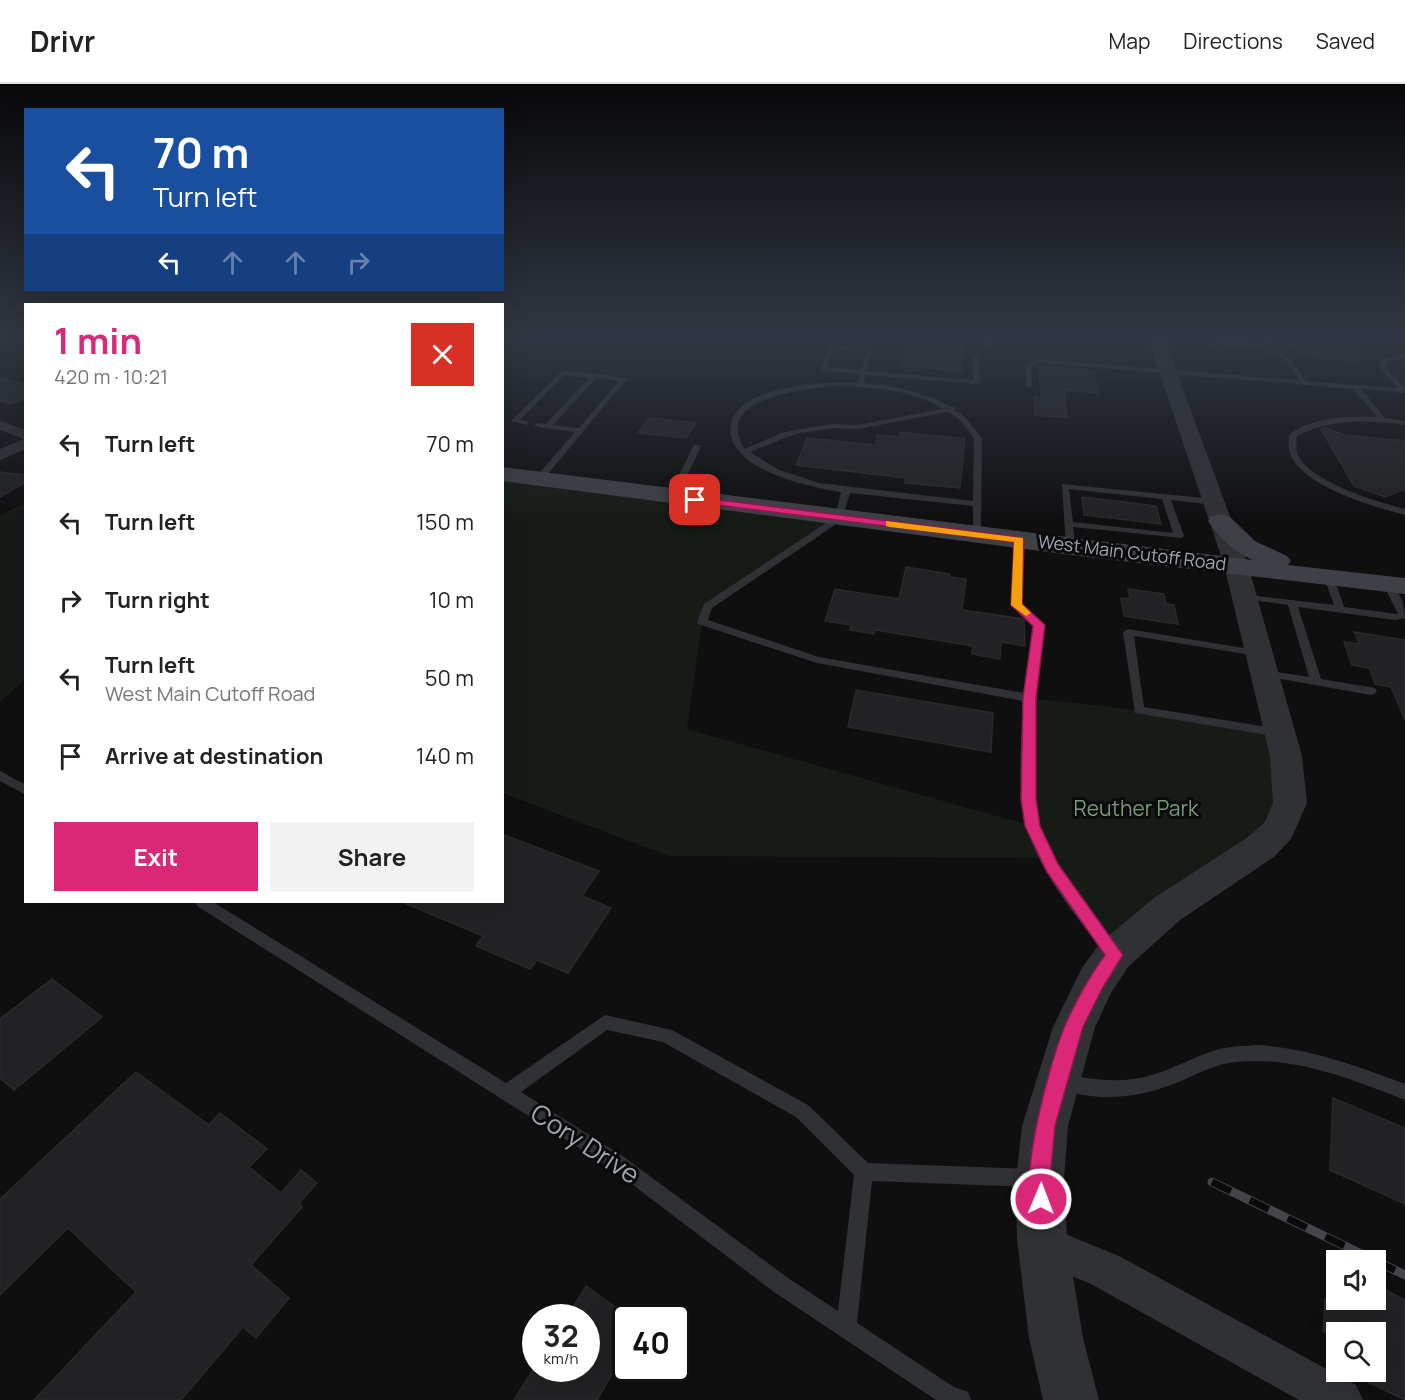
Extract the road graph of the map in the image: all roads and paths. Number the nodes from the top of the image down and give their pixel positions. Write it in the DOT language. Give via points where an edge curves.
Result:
graph roads {
  1 [pos="539,396"];
  2 [pos="575,396"];
  3 [pos="609,396"];
  4 [pos="768,396"];
  5 [pos="920,396"];
  6 [pos="1176,396"];
  7 [pos="1363,396"];
  8 [pos="952,409"];
  9 [pos="1382,419"];
  10 [pos="525,423"];
  11 [pos="1405,423"];
  12 [pos="538,425"];
  13 [pos="0,426"];
  14 [pos="548,426"];
  15 [pos="581,430"];
  16 [pos="24,434"];
  17 [pos="24,444"];
  18 [pos="697,446"];
  19 [pos="744,452"];
  20 [pos="0,456"];
  21 [pos="504,474"];
  22 [pos="539,479"];
  23 [pos="846,490"];
  24 [pos="673,497"];
  25 [pos="1166,497"];
  26 [pos="977,504"];
  27 [pos="1405,512"];
  28 [pos="839,518"];
  29 [pos="977,535"];
  30 [pos="1070,535"];
  31 [pos="1019,540"];
  32 [pos="1228,544"];
  33 [pos="1329,577"];
  34 [pos="1396,585"];
  35 [pos="1292,603"];
  36 [pos="1340,609"];
  37 [pos="1261,663"];
  38 [pos="1316,682"];
  39 [pos="1371,691"];
  40 [pos="1029,698"];
  41 [pos="1280,734"];
  42 [pos="0,775"];
  43 [pos="24,790"];
  44 [pos="204,903"];
  45 [pos="1114,955"];
  46 [pos="1058,1080"];
  47 [pos="1405,1092"];
  48 [pos="506,1093"];
  49 [pos="864,1172"];
  50 [pos="1040,1179"];
  51 [pos="1043,1244"];
  52 [pos="846,1328"];
  53 [pos="960,1400"];
  54 [pos="1071,1400"];
  55 [pos="1341,1400"];
  1 -- 10 [label="lane" via="515,421"];
  2 -- 14 [label="lane"];
  3 -- 15 [label="lane"];
  4 -- 19 [label="lane" via="745,407 734,420 734,435"];
  5 -- 8 [label="lane"];
  6 -- 32 [label="street"];
  7 -- 9 [label="lane"];
  8 -- 19 [label="lane" via="858,427 800,431"];
  8 -- 26 [label="lane" via="972,425 978,438"];
  9 -- 11 [label="lane"];
  9 -- 27 [label="lane" via="1322,422 1293,435 1292,447 1297,460 1318,478"];
  12 -- 14 [label="lane"];
  13 -- 16 [label="street"];
  14 -- 15 [label="lane"];
  15 -- 22 [label="lane"];
  17 -- 20 [label="street"];
  18 -- 24 [label="lane"];
  19 -- 23 [label="lane" via="774,472"];
  21 -- 22 [label="main road, West Main Cutoff Road"];
  22 -- 24 [label="main road, West Main Cutoff Road"];
  23 -- 26 [label="lane"];
  23 -- 28 [label="lane"];
  24 -- 28 [label="main road, West Main Cutoff Road"];
  25 -- 30 [label="lane" via="1179,536"];
  25 -- 30 [label="lane" via="1065,486"];
  25 -- 32 [label="lane"];
  26 -- 29 [label="lane"];
  28 -- 29 [label="main road, West Main Cutoff Road"];
  28 -- 40 [label="lane" via="708,606 702,622 818,660"];
  29 -- 31 [label="main road, West Main Cutoff Road"];
  30 -- 31 [label="main road, West Main Cutoff Road"];
  30 -- 32 [label="main road, West Main Cutoff Road" via="1174,559 1212,554"];
  31 -- 40 [label="lane" via="1017,605 1039,625"];
  32 -- 33 [label="main road, West Main Cutoff Road"];
  32 -- 33 [label="main road" via="1235,539 1256,554"];
  32 -- 35 [label="lane"];
  32 -- 37 [label="street"];
  33 -- 34 [label="main road, West Main Cutoff Road"];
  33 -- 36 [label="lane"];
  34 -- 36 [label="lane" via="1402,616"];
  35 -- 36 [label="lane"];
  35 -- 38 [label="lane"];
  37 -- 38 [label="lane"];
  37 -- 41 [label="street"];
  37 -- 41 [label="lane" via="1128,632 1139,710"];
  38 -- 39 [label="lane"];
  40 -- 45 [label="lane" via="1032,826 1052,868"];
  41 -- 45 [label="street" via="1290,802 1279,830 1262,848 1167,909"];
  42 -- 43 [label="lane"];
  44 -- 48 [label="lane, Cory Drive"];
  45 -- 46 [label="street" via="1096,981 1074,1027"];
  46 -- 47 [label="lane" via="1099,1090 1151,1084 1203,1062 1259,1053 1338,1067"];
  46 -- 50 [label="street" via="1046,1126"];
  48 -- 49 [label="lane" via="605,1022 666,1035 802,1111"];
  48 -- 52 [label="lane, Cory Drive" via="618,1163"];
  49 -- 50 [label="lane"];
  49 -- 52 [label="lane"];
  50 -- 51 [label="street"];
  51 -- 54 [label="street" via="1056,1338"];
  51 -- 55 [label="street" via="1105,1270"];
  52 -- 53 [label="lane, Cory Drive"];
}
